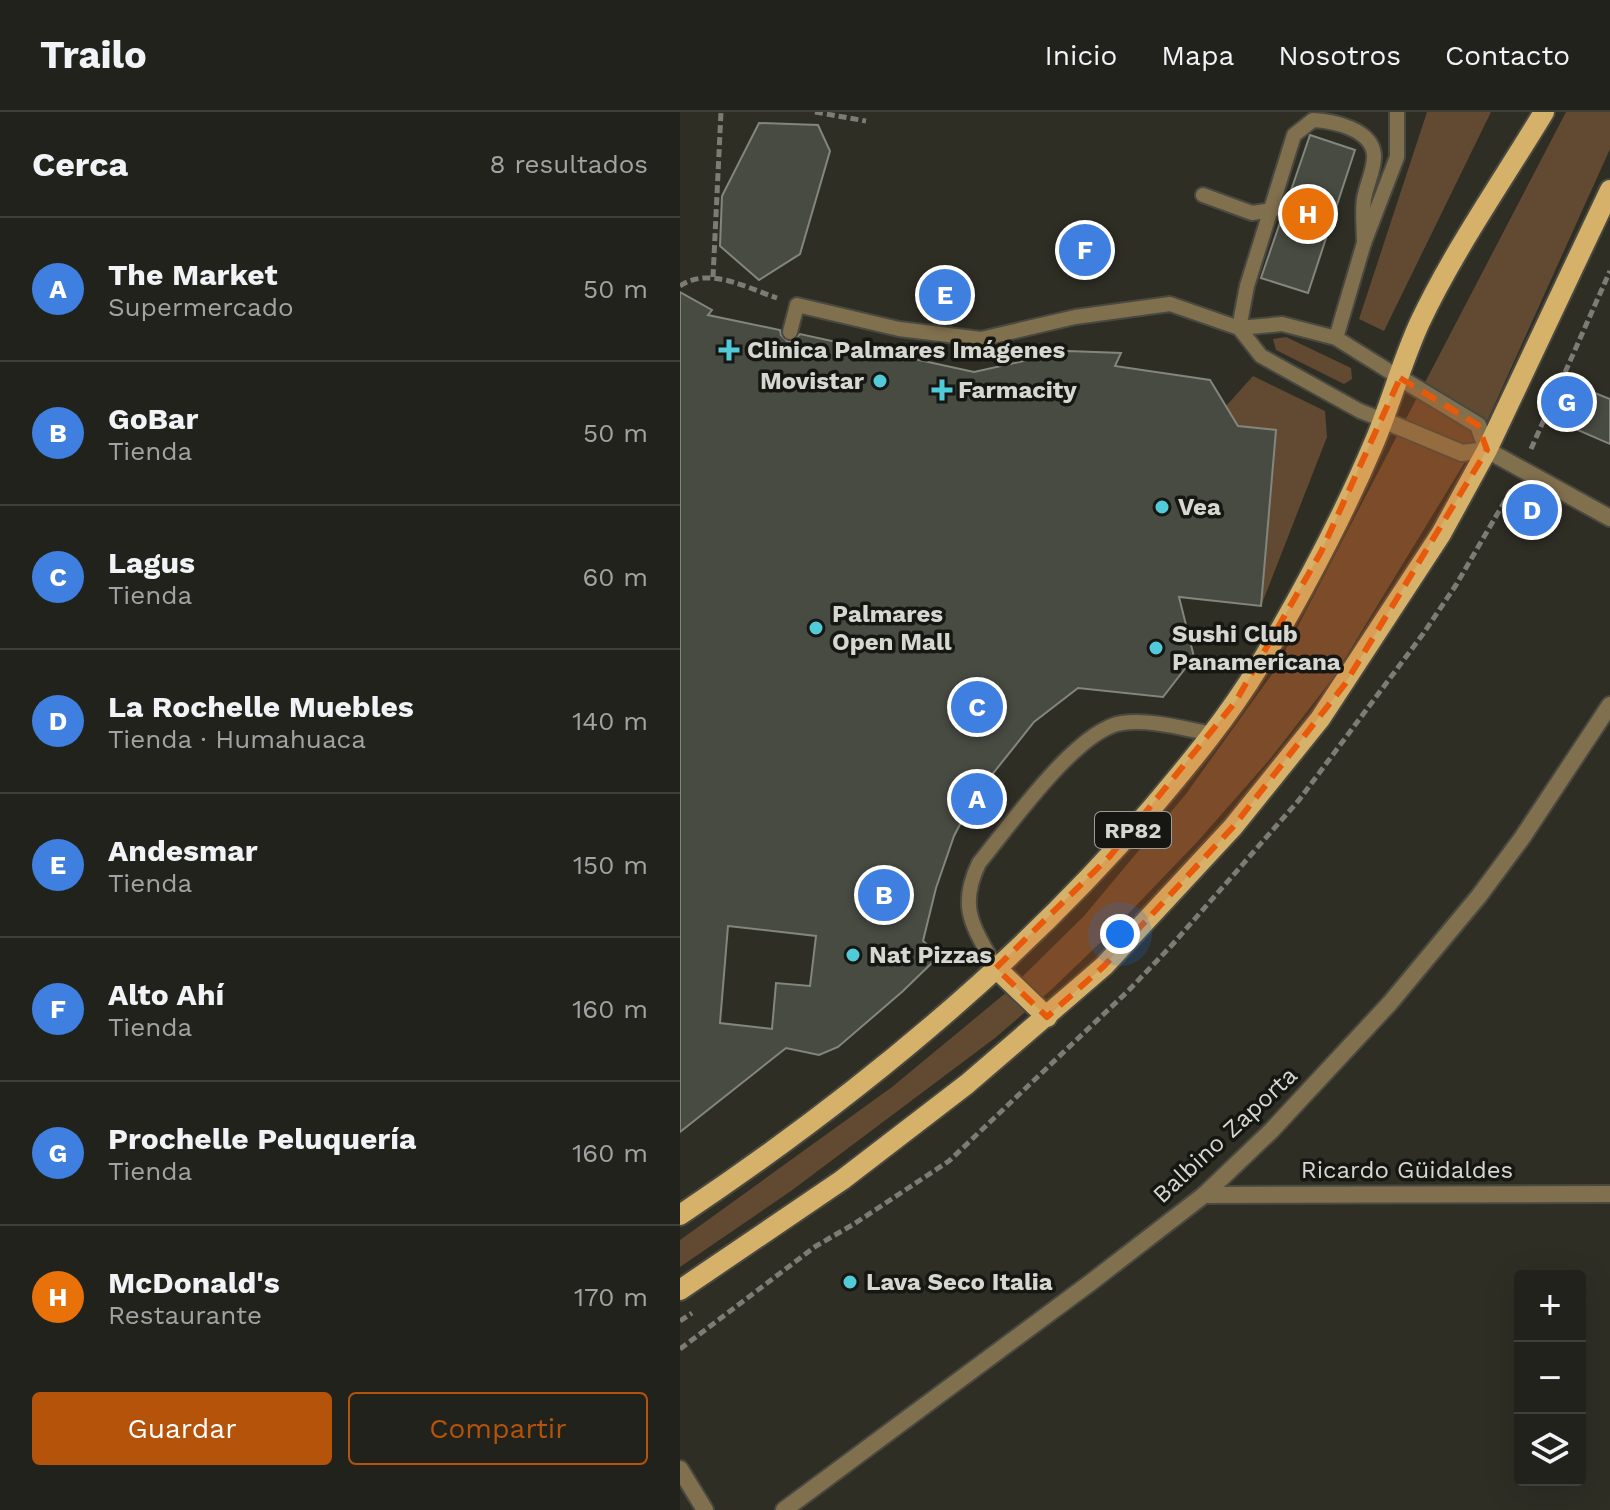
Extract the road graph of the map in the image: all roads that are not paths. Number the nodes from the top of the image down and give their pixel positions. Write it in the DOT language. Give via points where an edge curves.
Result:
graph roads {
  1 [pos="1397,112"];
  2 [pos="1544,112"];
  3 [pos="1610,190"];
  4 [pos="1203,195"];
  5 [pos="1273,210"];
  6 [pos="1364,243"];
  7 [pos="1239,328"];
  8 [pos="790,332"];
  9 [pos="1336,338"];
  10 [pos="1400,378"];
  11 [pos="1383,420"];
  12 [pos="1487,450"];
  13 [pos="1610,518"];
  14 [pos="1610,705"];
  15 [pos="1213,734"];
  16 [pos="996,968"];
  17 [pos="1047,1017"];
  18 [pos="1610,1194"];
  19 [pos="1204,1195"];
  20 [pos="680,1215"];
  21 [pos="680,1290"];
  22 [pos="680,1469"];
  23 [pos="705,1510"];
  24 [pos="784,1510"];
  1 -- 6 [label="lane" via="1397,157"];
  2 -- 10 [label="main road" via="1435,293"];
  3 -- 12 [label="main road"];
  4 -- 5 [label="lane" via="1252,213"];
  5 -- 6 [label="lane" via="1294,135 1313,120 1328,121 1368,140 1374,155 1364,201"];
  5 -- 7 [label="lane"];
  6 -- 9 [label="lane"];
  7 -- 8 [label="lane" via="1170,304 1075,317 981,339 899,329 797,305"];
  7 -- 9 [label="lane" via="1282,324"];
  7 -- 11 [label="lane" via="1261,356"];
  9 -- 10 [label="lane"];
  10 -- 11 [label="main road"];
  10 -- 12 [label="street" via="1478,425"];
  11 -- 12 [label="street" via="1462,453"];
  11 -- 15 [label="main road, RP82" via="1290,611"];
  12 -- 13 [label="street"];
  12 -- 17 [label="main road" via="1441,534 1320,719 1170,896"];
  14 -- 19 [label="street, Balbino Zaporta" via="1522,838 1445,938 1271,1131"];
  15 -- 16 [label="main road, RP82" via="1110,856"];
  15 -- 16 [label="lane" via="1120,723 1065,758 970,881 967,904"];
  16 -- 17 [label="main road"];
  16 -- 20 [label="main road, RP82" via="890,1062"];
  17 -- 21 [label="main road" via="842,1180"];
  18 -- 19 [label="street, Ricardo Güidaldes"];
  19 -- 24 [label="street, Balbino Zaporta"];
  22 -- 23 [label="street"];
}
